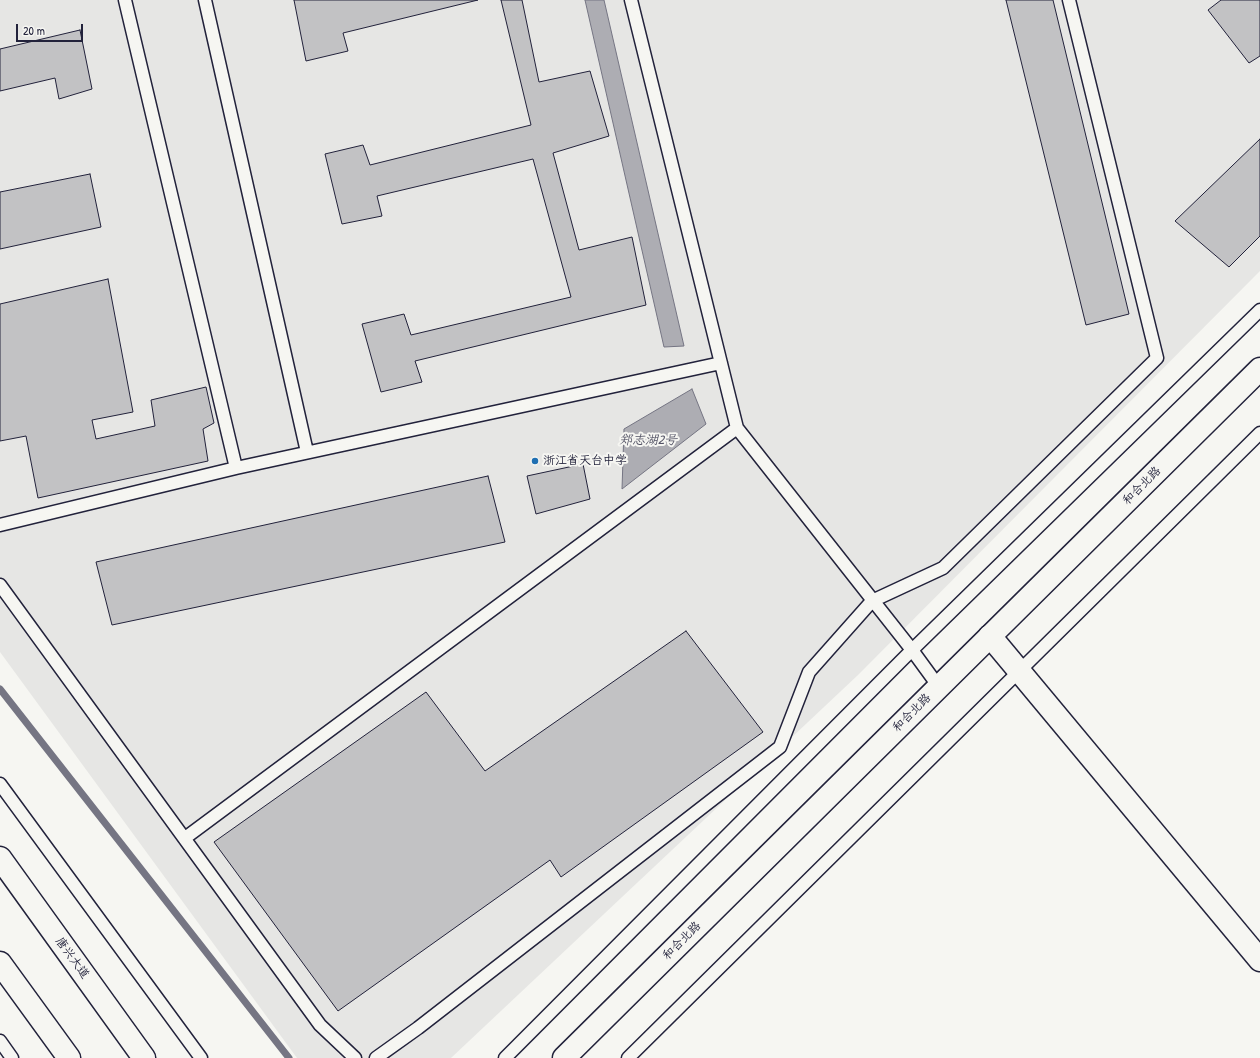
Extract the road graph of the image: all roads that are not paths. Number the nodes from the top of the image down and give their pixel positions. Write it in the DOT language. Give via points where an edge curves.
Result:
graph roads {
  1 [pos="125,0"];
  2 [pos="205,0"];
  3 [pos="631,0"];
  4 [pos="1069,0"];
  5 [pos="1260,310"];
  6 [pos="721,363"];
  7 [pos="1260,369"];
  8 [pos="737,428"];
  9 [pos="1260,433"];
  10 [pos="307,452"];
  11 [pos="236,468"];
  12 [pos="0,525"];
  13 [pos="0,585"];
  14 [pos="872,601"];
  15 [pos="990,636"];
  16 [pos="912,650"];
  17 [pos="1019,671"];
  18 [pos="939,687"];
  19 [pos="0,784"];
  20 [pos="185,838"];
  21 [pos="0,858"];
  22 [pos="1260,960"];
  23 [pos="0,963"];
  24 [pos="0,1041"];
  25 [pos="12,1058"];
  26 [pos="69,1058"];
  27 [pos="144,1058"];
  28 [pos="201,1058"];
  29 [pos="356,1058"];
  30 [pos="376,1058"];
  31 [pos="505,1058"];
  32 [pos="564,1058"];
  33 [pos="628,1058"];
  1 -- 11 [label="lane"];
  2 -- 10 [label="lane"];
  3 -- 6 [label="lane"];
  4 -- 14 [label="lane" via="1156,358 943,568"];
  5 -- 16 [label="lane"];
  6 -- 8 [label="lane"];
  6 -- 10 [label="lane"];
  7 -- 15 [label="main road, 和合北路"];
  8 -- 14 [label="lane"];
  8 -- 20 [label="lane"];
  9 -- 17 [label="lane"];
  10 -- 11 [label="lane"];
  11 -- 12 [label="lane"];
  13 -- 20 [label="lane"];
  14 -- 16 [label="lane"];
  14 -- 30 [label="lane" via="809,672 780,747"];
  15 -- 17 [label="main road"];
  15 -- 18 [label="main road, 和合北路"];
  16 -- 18 [label="lane"];
  16 -- 31 [label="lane"];
  17 -- 22 [label="main road"];
  17 -- 33 [label="lane"];
  18 -- 32 [label="main road, 和合北路"];
  19 -- 28 [label="lane"];
  20 -- 29 [label="lane" via="320,1025"];
  21 -- 27 [label="main road, 唐兴大道"];
  23 -- 26 [label="main road"];
  24 -- 25 [label="lane"];
}
